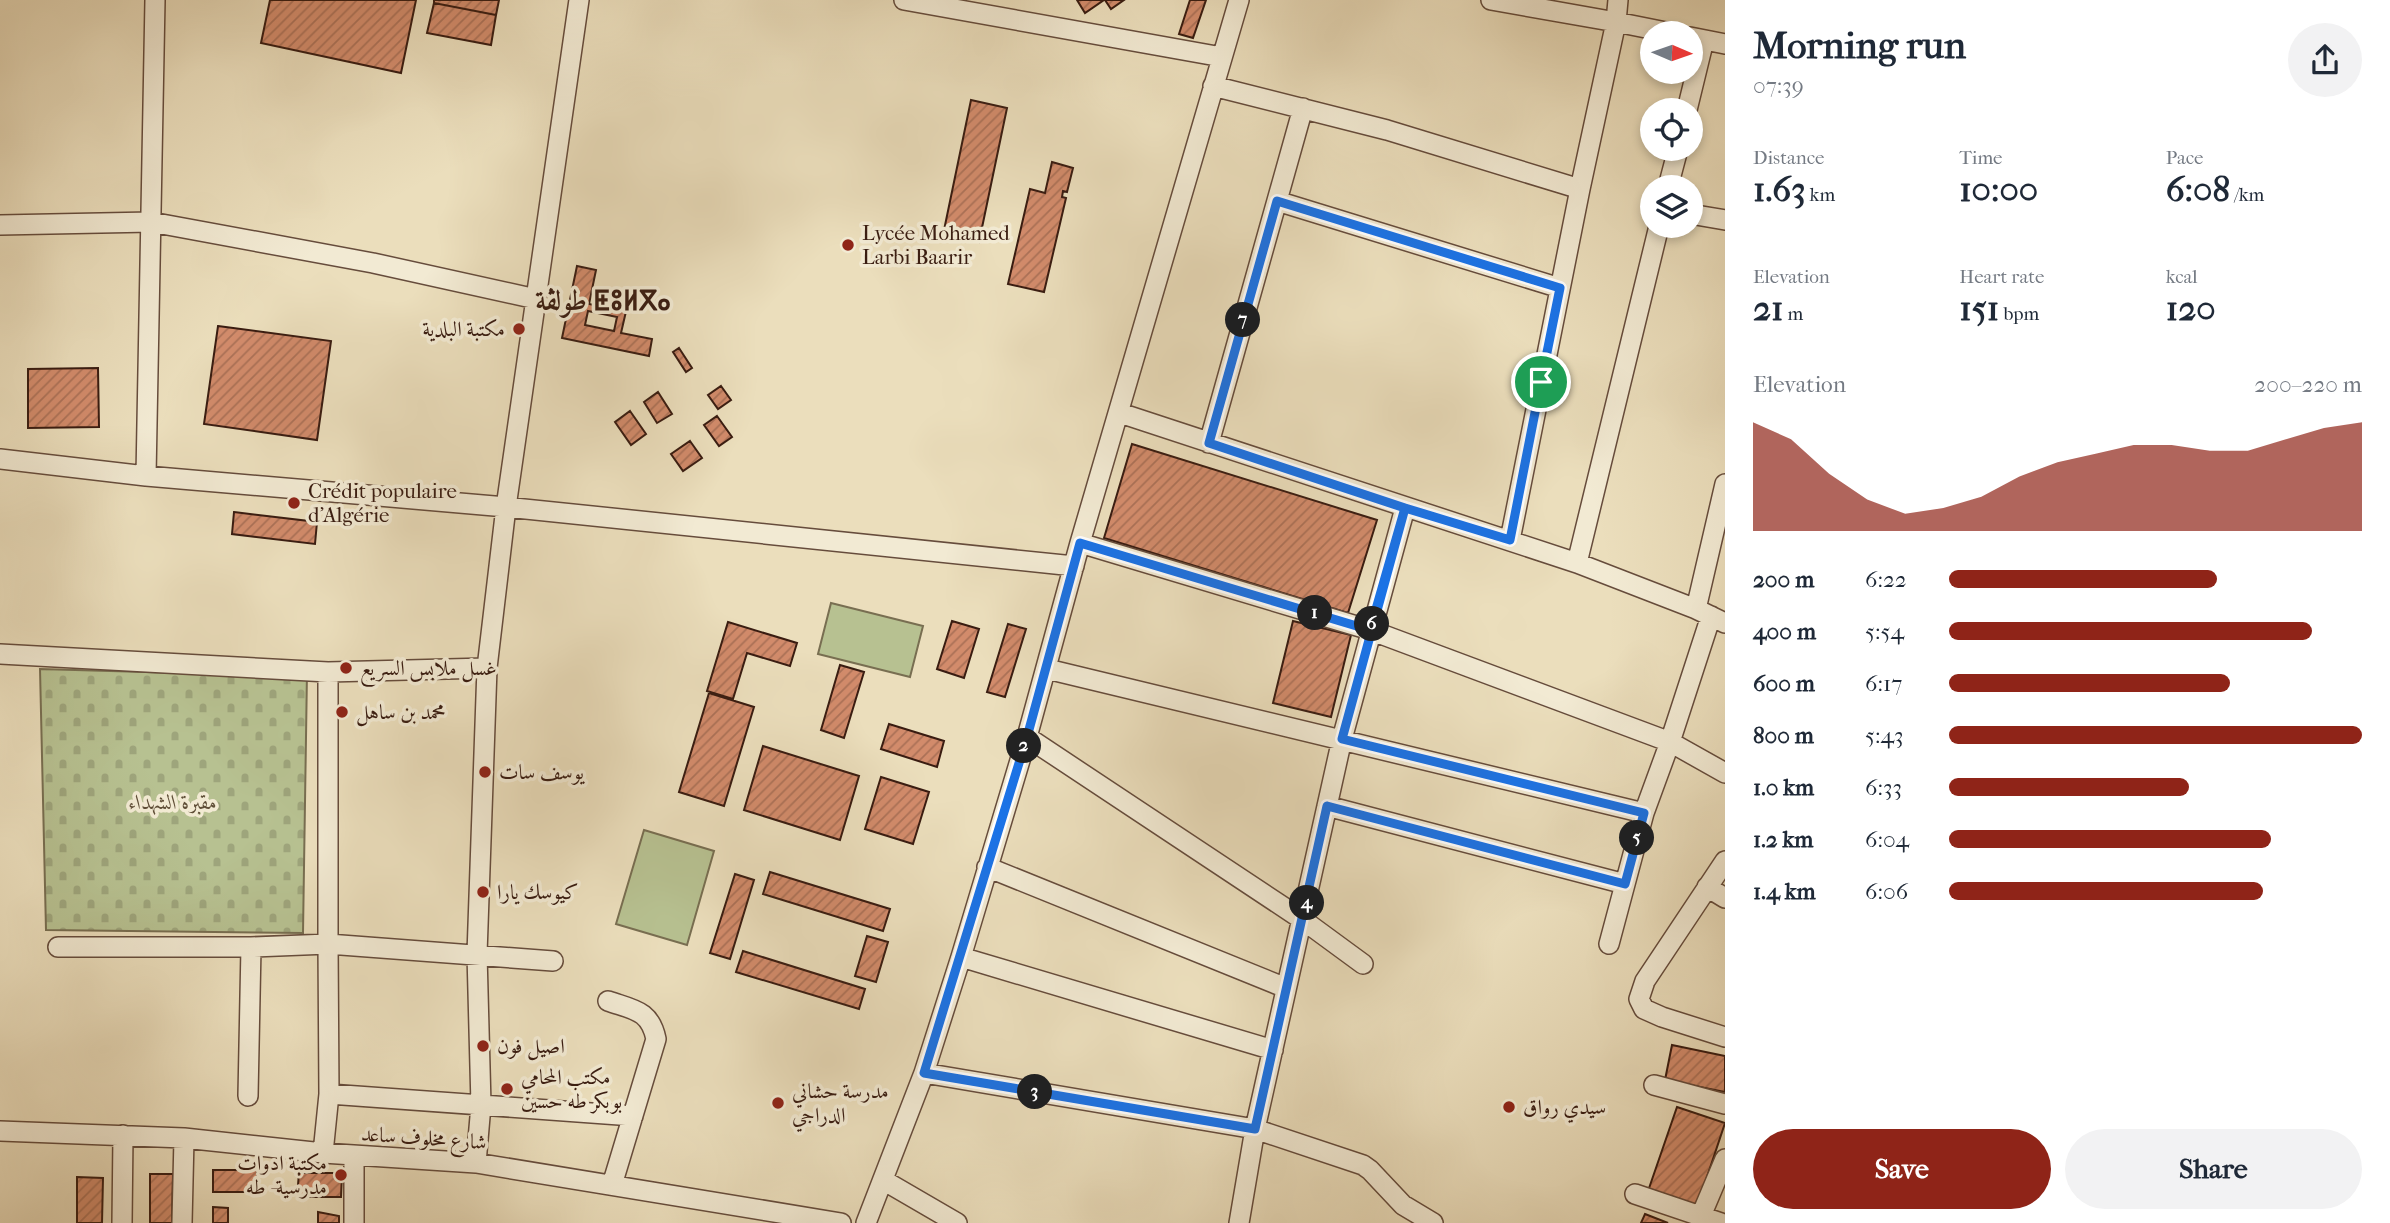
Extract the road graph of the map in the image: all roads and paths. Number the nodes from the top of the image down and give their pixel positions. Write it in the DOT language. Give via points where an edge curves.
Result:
graph roads {
  1 [pos="155,0"];
  2 [pos="579,0"];
  3 [pos="904,0"];
  4 [pos="1239,0"];
  5 [pos="1491,0"];
  6 [pos="1618,0"];
  7 [pos="1616,22"];
  8 [pos="1640,27"];
  9 [pos="1703,40"];
  10 [pos="1725,44"];
  11 [pos="1222,57"];
  12 [pos="1213,86"];
  13 [pos="1303,108"];
  14 [pos="1580,189"];
  15 [pos="1277,201"];
  16 [pos="1703,216"];
  17 [pos="1725,220"];
  18 [pos="151,222"];
  19 [pos="0,225"];
  20 [pos="1656,238"];
  21 [pos="1560,288"];
  22 [pos="537,299"];
  23 [pos="1120,413"];
  24 [pos="1209,443"];
  25 [pos="0,459"];
  26 [pos="146,476"];
  27 [pos="1725,484"];
  28 [pos="506,507"];
  29 [pos="1405,508"];
  30 [pos="1510,540"];
  31 [pos="1080,543"];
  32 [pos="1577,563"];
  33 [pos="1074,566"];
  34 [pos="1711,616"];
  35 [pos="1370,630"];
  36 [pos="0,654"];
  37 [pos="487,668"];
  38 [pos="1046,669"];
  39 [pos="328,672"];
  40 [pos="1027,737"];
  41 [pos="1342,739"];
  42 [pos="1670,742"];
  43 [pos="1725,774"];
  44 [pos="1327,806"];
  45 [pos="1644,813"];
  46 [pos="1725,861"];
  47 [pos="987,867"];
  48 [pos="1625,884"];
  49 [pos="1707,887"];
  50 [pos="1725,898"];
  51 [pos="1303,920"];
  52 [pos="328,944"];
  53 [pos="1609,944"];
  54 [pos="58,947"];
  55 [pos="251,947"];
  56 [pos="477,954"];
  57 [pos="961,957"];
  58 [pos="553,961"];
  59 [pos="1363,964"];
  60 [pos="1286,988"];
  61 [pos="608,1001"];
  62 [pos="1725,1037"];
  63 [pos="1273,1050"];
  64 [pos="924,1073"];
  65 [pos="1654,1084"];
  66 [pos="329,1094"];
  67 [pos="248,1096"];
  68 [pos="1725,1104"];
  69 [pos="481,1105"];
  70 [pos="632,1116"];
  71 [pos="1255,1129"];
  72 [pos="0,1130"];
  73 [pos="124,1135"];
  74 [pos="184,1138"];
  75 [pos="323,1153"];
  76 [pos="354,1156"];
  77 [pos="1725,1159"];
  78 [pos="476,1163"];
  79 [pos="883,1180"];
  80 [pos="612,1185"];
  81 [pos="1635,1194"];
  82 [pos="1699,1219"];
  83 [pos="122,1223"];
  84 [pos="182,1223"];
  85 [pos="354,1223"];
  86 [pos="841,1223"];
  87 [pos="866,1223"];
  88 [pos="957,1223"];
  89 [pos="1239,1223"];
  90 [pos="1433,1223"];
  91 [pos="1721,1223"];
  1 -- 18 [label="street"];
  2 -- 22 [label="street"];
  3 -- 11 [label="street"];
  4 -- 11 [label="street"];
  5 -- 7 [label="street"];
  6 -- 7 [label="street"];
  7 -- 8 [label="street"];
  7 -- 14 [label="street"];
  9 -- 10 [label="street"];
  11 -- 12 [label="street"];
  12 -- 13 [label="street"];
  12 -- 23 [label="street"];
  13 -- 14 [label="street"];
  13 -- 15 [label="street"];
  14 -- 21 [label="street"];
  15 -- 21 [label="street"];
  15 -- 24 [label="street"];
  16 -- 17 [label="street"];
  18 -- 19 [label="street"];
  18 -- 22 [label="street"];
  18 -- 26 [label="street"];
  20 -- 32 [label="street"];
  21 -- 30 [label="street"];
  22 -- 28 [label="street"];
  23 -- 24 [label="street"];
  23 -- 31 [label="street"];
  24 -- 29 [label="street"];
  25 -- 26 [label="street"];
  26 -- 28 [label="street"];
  27 -- 34 [label="street"];
  28 -- 33 [label="street"];
  28 -- 37 [label="street"];
  29 -- 30 [label="street"];
  29 -- 35 [label="street"];
  30 -- 32 [label="street"];
  31 -- 33 [label="street"];
  31 -- 35 [label="street"];
  32 -- 34 [label="street"];
  33 -- 38 [label="street"];
  34 -- 42 [label="street"];
  35 -- 41 [label="street"];
  35 -- 42 [label="street"];
  36 -- 39 [label="street"];
  37 -- 39 [label="street"];
  37 -- 56 [label="street"];
  38 -- 40 [label="street"];
  38 -- 41 [label="street"];
  39 -- 52 [label="street"];
  40 -- 47 [label="street"];
  40 -- 51 [label="street"];
  41 -- 44 [label="street"];
  41 -- 45 [label="street"];
  42 -- 43 [label="street"];
  42 -- 45 [label="street"];
  44 -- 48 [label="street"];
  44 -- 51 [label="street"];
  45 -- 48 [label="street"];
  46 -- 49 [label="street"];
  47 -- 57 [label="street"];
  47 -- 60 [label="street"];
  48 -- 53 [label="street"];
  49 -- 50 [label="street"];
  49 -- 62 [label="street" via="1645,981 1639,999 1644,1009 1662,1017"];
  51 -- 59 [label="street"];
  51 -- 60 [label="street"];
  52 -- 55 [label="street"];
  52 -- 56 [label="street"];
  52 -- 66 [label="street"];
  54 -- 55 [label="street"];
  55 -- 67 [label="street"];
  56 -- 58 [label="street"];
  56 -- 69 [label="street"];
  57 -- 63 [label="street"];
  57 -- 64 [label="street"];
  60 -- 63 [label="street"];
  61 -- 70 [label="street" via="644,1014 656,1039"];
  63 -- 71 [label="street"];
  64 -- 71 [label="street"];
  64 -- 79 [label="street"];
  65 -- 68 [label="street"];
  66 -- 69 [label="street"];
  66 -- 75 [label="street"];
  69 -- 70 [label="street"];
  69 -- 78 [label="street"];
  70 -- 80 [label="street"];
  71 -- 89 [label="street"];
  71 -- 90 [label="street" via="1363,1165 1403,1205"];
  72 -- 73 [label="street, شارع مخلوف ساعد"];
  73 -- 74 [label="street, شارع مخلوف ساعد"];
  73 -- 83 [label="street"];
  74 -- 75 [label="street, شارع مخلوف ساعد"];
  74 -- 84 [label="street"];
  75 -- 76 [label="street, شارع مخلوف ساعد"];
  76 -- 78 [label="street, شارع مخلوف ساعد"];
  76 -- 85 [label="street"];
  77 -- 82 [label="street"];
  78 -- 80 [label="street, شارع مخلوف ساعد"];
  79 -- 87 [label="street"];
  79 -- 88 [label="street"];
  80 -- 86 [label="street, شارع مخلوف ساعد"];
  81 -- 82 [label="street"];
  82 -- 91 [label="street"];
}
